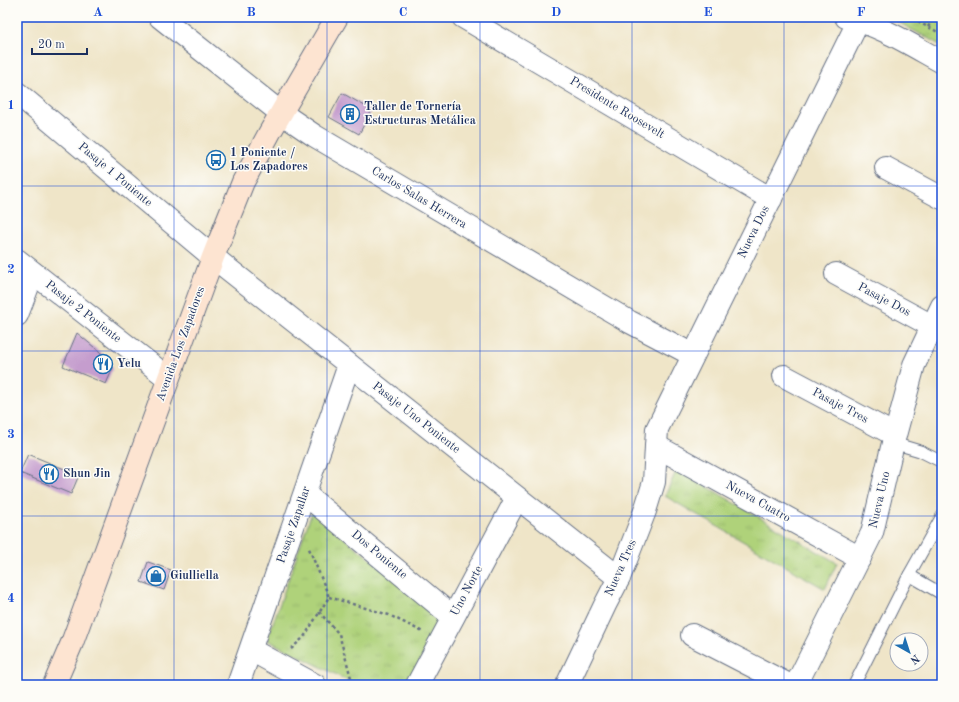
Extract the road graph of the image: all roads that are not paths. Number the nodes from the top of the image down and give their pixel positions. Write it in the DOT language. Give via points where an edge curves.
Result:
graph roads {
  1 [pos="160,17"];
  2 [pos="337,17"];
  3 [pos="463,17"];
  4 [pos="852,19"];
  5 [pos="942,62"];
  6 [pos="17,94"];
  7 [pos="281,113"];
  8 [pos="886,168"];
  9 [pos="942,198"];
  10 [pos="771,199"];
  11 [pos="213,257"];
  12 [pos="25,266"];
  13 [pos="836,274"];
  14 [pos="942,306"];
  15 [pos="17,315"];
  16 [pos="932,326"];
  17 [pos="693,355"];
  18 [pos="349,365"];
  19 [pos="784,376"];
  20 [pos="168,378"];
  21 [pos="894,439"];
  22 [pos="656,446"];
  23 [pos="942,462"];
  24 [pos="305,494"];
  25 [pos="517,498"];
  26 [pos="942,516"];
  27 [pos="860,558"];
  28 [pos="909,575"];
  29 [pos="619,578"];
  30 [pos="942,594"];
  31 [pos="453,617"];
  32 [pos="692,635"];
  33 [pos="251,650"];
  34 [pos="54,685"];
  35 [pos="238,685"];
  36 [pos="315,685"];
  37 [pos="417,685"];
  38 [pos="567,685"];
  39 [pos="790,685"];
  40 [pos="796,685"];
  41 [pos="854,685"];
  1 -- 7 [label="street, Carlos Salas Herrera"];
  2 -- 7 [label="main road, Avenida Los Zapadores"];
  3 -- 10 [label="street, Presidente Roosevelt"];
  4 -- 5 [label="street" via="881,29"];
  4 -- 10 [label="street, Nueva Dos"];
  6 -- 11 [label="street, Pasaje 1 Poniente"];
  7 -- 11 [label="main road, Avenida Los Zapadores" via="243,182"];
  7 -- 17 [label="street, Carlos Salas Herrera" via="315,136 630,322"];
  8 -- 9 [label="street"];
  10 -- 17 [label="street, Nueva Dos"];
  11 -- 18 [label="street, Pasaje Uno Poniente"];
  11 -- 20 [label="main road, Avenida Los Zapadores"];
  12 -- 15 [label="street"];
  12 -- 20 [label="street, Pasaje 2 Poniente"];
  13 -- 16 [label="street, Pasaje Dos"];
  14 -- 16 [label="street, Nueva Uno"];
  16 -- 21 [label="street, Nueva Uno" via="914,365"];
  17 -- 22 [label="street, Nueva Dos" via="658,429"];
  18 -- 24 [label="street, Pasaje Zapallar"];
  18 -- 25 [label="street, Pasaje Uno Poniente"];
  19 -- 21 [label="street, Pasaje Tres"];
  20 -- 34 [label="main road, Avenida Los Zapadores" via="72,643"];
  21 -- 23 [label="lane"];
  21 -- 27 [label="street, Nueva Uno" via="872,533"];
  22 -- 27 [label="street, Nueva Cuatro"];
  22 -- 29 [label="street, Nueva Tres" via="654,482"];
  24 -- 31 [label="street, Dos Poniente"];
  24 -- 33 [label="street, Pasaje Zapallar"];
  25 -- 29 [label="street, Pasaje Uno Poniente"];
  25 -- 31 [label="street, Uno Norte"];
  26 -- 28 [label="lane"];
  27 -- 40 [label="street, Nueva Uno"];
  28 -- 30 [label="lane"];
  28 -- 41 [label="lane"];
  29 -- 38 [label="street, Nueva Tres"];
  31 -- 37 [label="street, Uno Norte"];
  32 -- 39 [label="street"];
  33 -- 35 [label="street, Pasaje Zapallar"];
  33 -- 36 [label="street"];
}
